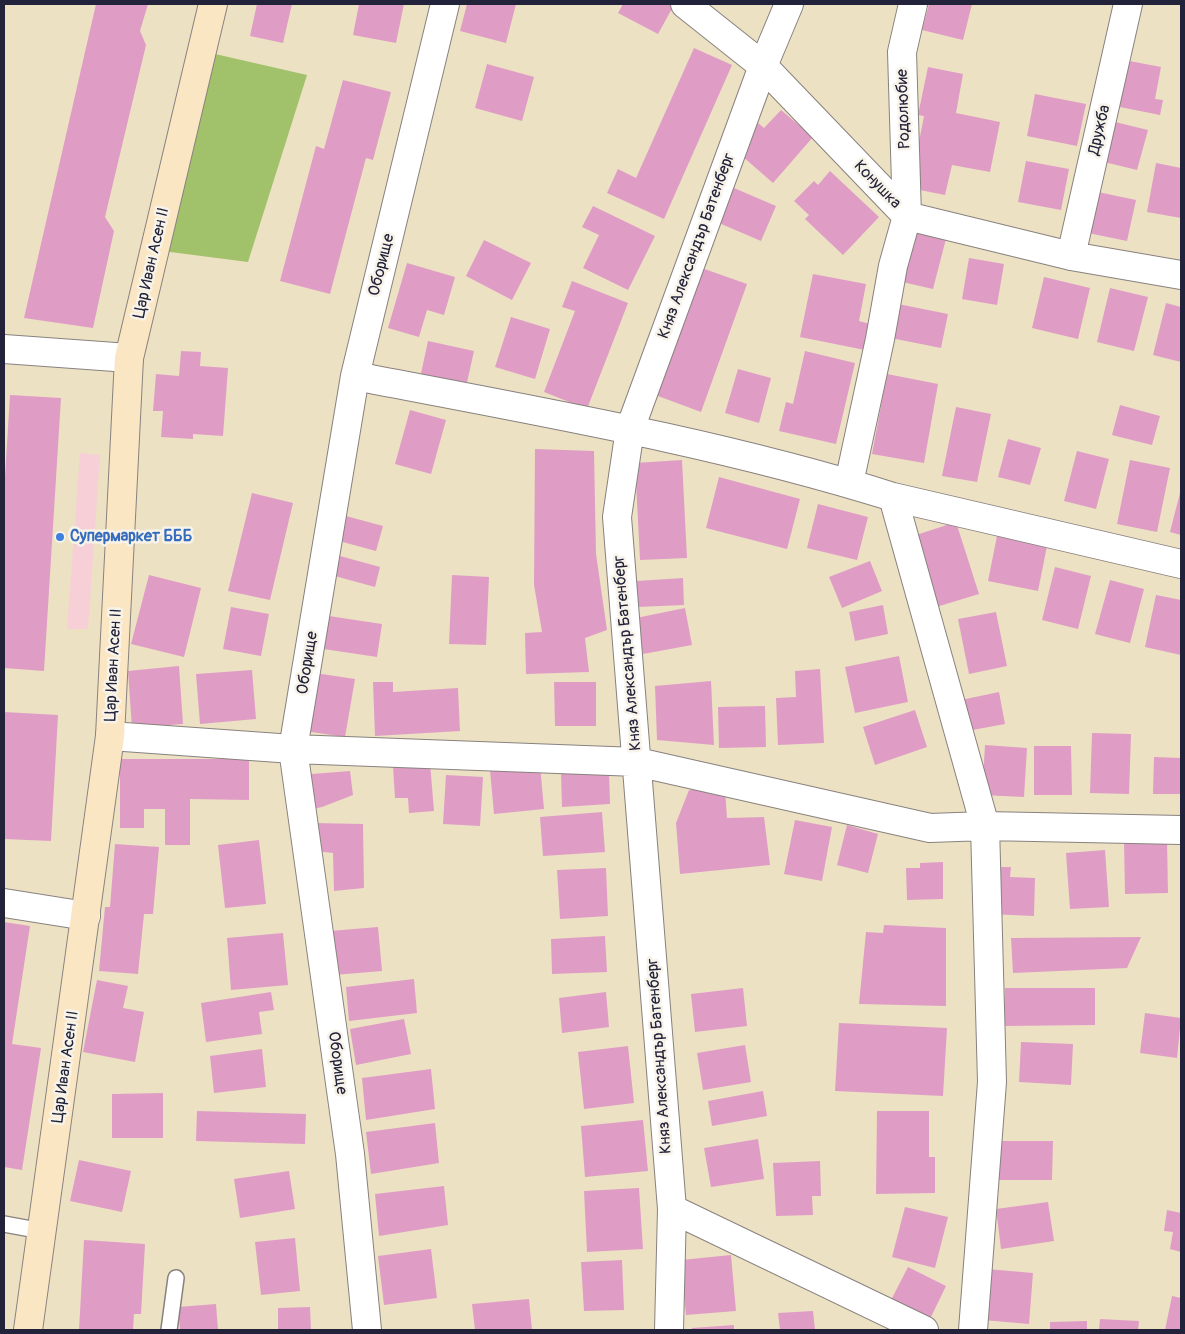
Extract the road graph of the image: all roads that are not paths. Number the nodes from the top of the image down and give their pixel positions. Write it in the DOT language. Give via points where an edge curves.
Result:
graph roads {
  1 [pos="213,4"];
  2 [pos="445,4"];
  3 [pos="685,4"];
  4 [pos="789,4"];
  5 [pos="913,4"];
  6 [pos="1128,4"];
  7 [pos="763,66"];
  8 [pos="907,216"];
  9 [pos="1071,256"];
  10 [pos="1181,275"];
  11 [pos="4,349"];
  12 [pos="129,358"];
  13 [pos="355,376"];
  14 [pos="630,429"];
  15 [pos="849,483"];
  16 [pos="893,497"];
  17 [pos="1181,564"];
  18 [pos="110,736"];
  19 [pos="293,749"];
  20 [pos="637,762"];
  21 [pos="986,826"];
  22 [pos="1181,830"];
  23 [pos="4,903"];
  24 [pos="86,916"];
  25 [pos="672,1210"];
  26 [pos="4,1224"];
  27 [pos="42,1231"];
  28 [pos="176,1278"];
  29 [pos="28,1330"];
  30 [pos="169,1330"];
  31 [pos="367,1330"];
  32 [pos="669,1330"];
  33 [pos="924,1330"];
  34 [pos="974,1330"];
  1 -- 12 [label="street, Цар Иван Асен II"];
  2 -- 13 [label="street, Оборище"];
  3 -- 7 [label="street, Конушка"];
  4 -- 7 [label="street, Княз Александър Батенберг"];
  5 -- 8 [label="street, Родолюбие" via="902,52"];
  6 -- 9 [label="street, Дружба"];
  7 -- 8 [label="street, Конушка"];
  7 -- 14 [label="street, Княз Александър Батенберг"];
  8 -- 9 [label="street, Конушка"];
  8 -- 15 [label="street, Родолюбие" via="893,266"];
  9 -- 10 [label="street, Конушка"];
  11 -- 12 [label="street"];
  12 -- 18 [label="street, Цар Иван Асен II"];
  13 -- 14 [label="street"];
  13 -- 19 [label="street, Оборище"];
  14 -- 15 [label="street"];
  14 -- 20 [label="street, Княз Александър Батенберг" via="617,517"];
  15 -- 16 [label="street"];
  16 -- 17 [label="street"];
  16 -- 21 [label="street"];
  18 -- 19 [label="street"];
  18 -- 24 [label="street, Цар Иван Асен II"];
  19 -- 20 [label="street"];
  19 -- 31 [label="street, Оборище" via="350,1154"];
  20 -- 21 [label="street" via="930,828"];
  20 -- 25 [label="street, Княз Александър Батенберг"];
  21 -- 22 [label="street"];
  21 -- 34 [label="street" via="992,1082"];
  23 -- 24 [label="street"];
  24 -- 27 [label="street, Цар Иван Асен II"];
  25 -- 32 [label="street, Княз Александър Батенберг"];
  25 -- 33 [label="street"];
  26 -- 27 [label="lane"];
  27 -- 29 [label="street, Цар Иван Асен II"];
  28 -- 30 [label="lane"];
}
